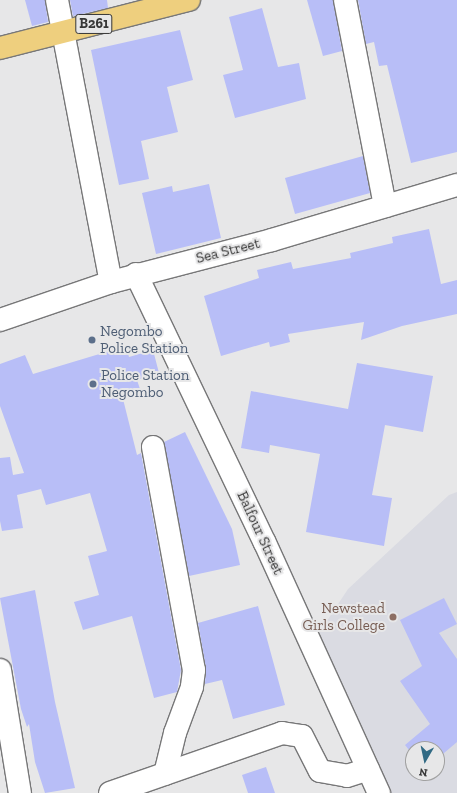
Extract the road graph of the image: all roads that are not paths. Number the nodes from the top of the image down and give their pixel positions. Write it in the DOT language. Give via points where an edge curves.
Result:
graph roads {
  1 [pos="57,0"];
  2 [pos="189,0"];
  3 [pos="345,0"];
  4 [pos="63,32"];
  5 [pos="0,48"];
  6 [pos="457,185"];
  7 [pos="385,206"];
  8 [pos="136,274"];
  9 [pos="111,282"];
  10 [pos="0,320"];
  11 [pos="153,447"];
  12 [pos="0,670"];
  13 [pos="368,769"];
  14 [pos="165,774"];
  15 [pos="20,793"];
  16 [pos="110,793"];
  17 [pos="379,793"];
  1 -- 4 [label="street"];
  2 -- 4 [label="main road, B261"];
  3 -- 7 [label="street"];
  4 -- 5 [label="main road, B261"];
  4 -- 9 [label="street"];
  6 -- 7 [label="street, Sea Street"];
  7 -- 8 [label="street, Sea Street" via="272,240"];
  8 -- 9 [label="street, Sea Street"];
  8 -- 13 [label="street, Balfour Street" via="265,543"];
  9 -- 10 [label="street, Sea Street"];
  11 -- 14 [label="street" via="194,670 192,687 175,732"];
  12 -- 15 [label="street"];
  13 -- 14 [label="street" via="347,776 320,771 302,736 282,733"];
  13 -- 17 [label="street, Balfour Street"];
  14 -- 16 [label="street"];
}
